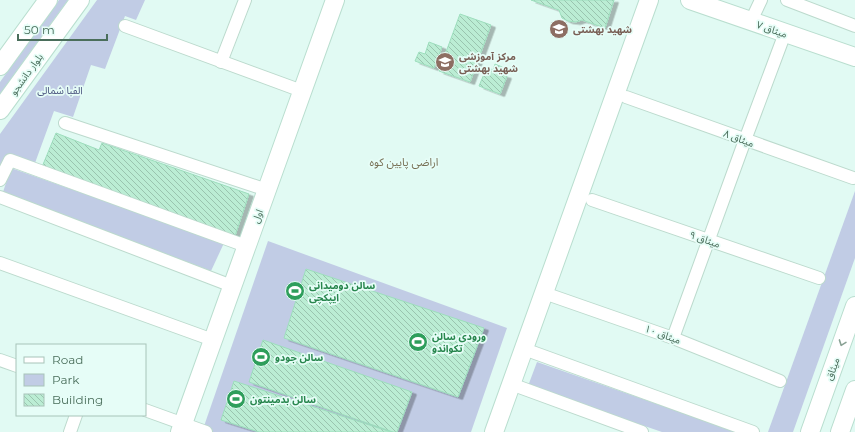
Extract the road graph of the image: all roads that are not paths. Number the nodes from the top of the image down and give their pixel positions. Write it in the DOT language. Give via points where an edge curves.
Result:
graph roads {
  1 [pos="48,0"];
  2 [pos="80,0"];
  3 [pos="245,0"];
  4 [pos="335,0"];
  5 [pos="649,0"];
  6 [pos="690,0"];
  7 [pos="761,0"];
  8 [pos="786,0"];
  9 [pos="751,21"];
  10 [pos="125,26"];
  11 [pos="855,26"];
  12 [pos="785,33"];
  13 [pos="855,57"];
  14 [pos="221,62"];
  15 [pos="0,65"];
  16 [pos="302,91"];
  17 [pos="626,97"];
  18 [pos="0,110"];
  19 [pos="65,123"];
  20 [pos="745,140"];
  21 [pos="853,178"];
  22 [pos="0,180"];
  23 [pos="267,190"];
  24 [pos="0,197"];
  25 [pos="592,200"];
  26 [pos="709,240"];
  27 [pos="246,246"];
  28 [pos="0,263"];
  29 [pos="819,278"];
  30 [pos="232,286"];
  31 [pos="544,292"];
  32 [pos="855,306"];
  33 [pos="673,338"];
  34 [pos="213,340"];
  35 [pos="524,349"];
  36 [pos="0,360"];
  37 [pos="16,366"];
  38 [pos="780,381"];
  39 [pos="511,384"];
  40 [pos="855,390"];
  41 [pos="146,410"];
  42 [pos="76,416"];
  43 [pos="182,428"];
  44 [pos="70,432"];
  45 [pos="206,432"];
  46 [pos="494,432"];
  47 [pos="642,432"];
  48 [pos="753,432"];
  49 [pos="810,432"];
  50 [pos="840,432"];
  1 -- 15 [label="street"];
  2 -- 18 [label="street, بلوار دانشجو"];
  3 -- 14 [label="street"];
  4 -- 16 [label="street, اول"];
  5 -- 31 [label="street"];
  6 -- 9 [label="street, میثاق ۷"];
  7 -- 9 [label="street"];
  8 -- 11 [label="street"];
  9 -- 12 [label="street, میثاق ۷"];
  10 -- 14 [label="street"];
  12 -- 13 [label="street, میثاق ۷"];
  12 -- 20 [label="street"];
  14 -- 16 [label="street"];
  16 -- 23 [label="street, اول"];
  17 -- 20 [label="street, میثاق ۸"];
  19 -- 23 [label="street"];
  20 -- 21 [label="street, میثاق ۸"];
  20 -- 26 [label="street"];
  22 -- 27 [label="street" via="10,160"];
  23 -- 27 [label="street, اول"];
  24 -- 30 [label="street"];
  25 -- 26 [label="street, میثاق ۹"];
  26 -- 29 [label="street, میثاق ۹"];
  26 -- 33 [label="street"];
  27 -- 30 [label="street, اول"];
  28 -- 34 [label="street"];
  30 -- 34 [label="street, اول"];
  31 -- 33 [label="street, میثاق ۱۰"];
  31 -- 35 [label="street"];
  32 -- 49 [label="street, میثاق, one-way"];
  33 -- 38 [label="street, میثاق ۱۰"];
  34 -- 43 [label="street, اول"];
  35 -- 39 [label="street"];
  35 -- 48 [label="street"];
  36 -- 37 [label="street"];
  39 -- 46 [label="street"];
  39 -- 47 [label="street"];
  40 -- 50 [label="street"];
  41 -- 43 [label="street"];
  42 -- 44 [label="street"];
  43 -- 45 [label="street"];
}
